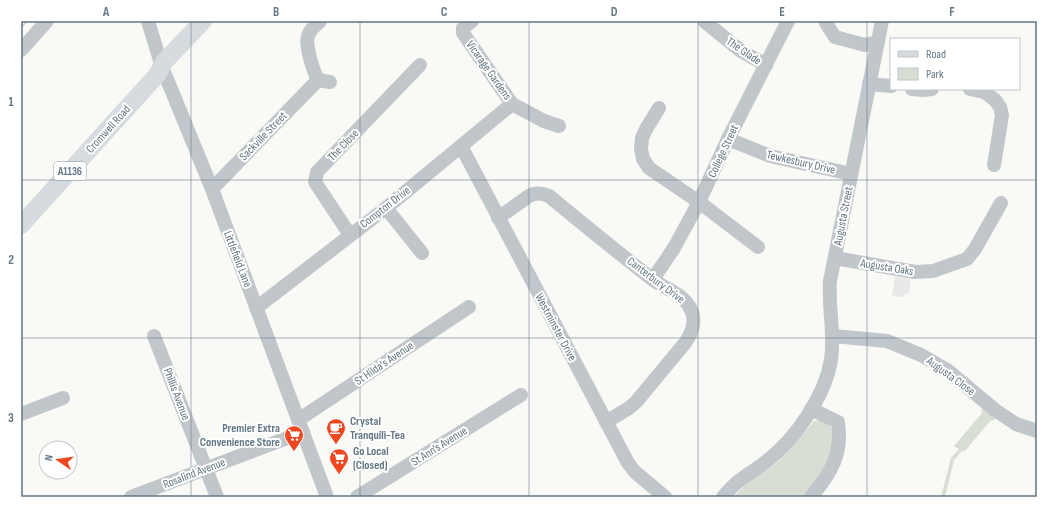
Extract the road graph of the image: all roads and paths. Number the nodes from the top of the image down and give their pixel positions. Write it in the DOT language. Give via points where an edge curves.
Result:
graph roads {
  1 [pos="47,21"];
  2 [pos="148,21"];
  3 [pos="203,21"];
  4 [pos="320,21"];
  5 [pos="472,21"];
  6 [pos="704,21"];
  7 [pos="788,21"];
  8 [pos="826,21"];
  9 [pos="882,21"];
  10 [pos="878,42"];
  11 [pos="21,50"];
  12 [pos="420,65"];
  13 [pos="766,65"];
  14 [pos="162,67"];
  15 [pos="870,84"];
  16 [pos="890,86"];
  17 [pos="975,90"];
  18 [pos="512,104"];
  19 [pos="659,108"];
  20 [pos="559,126"];
  21 [pos="728,139"];
  22 [pos="461,146"];
  23 [pos="994,165"];
  24 [pos="851,174"];
  25 [pos="212,189"];
  26 [pos="699,202"];
  27 [pos="1001,203"];
  28 [pos="386,208"];
  29 [pos="498,218"];
  30 [pos="21,225"];
  31 [pos="350,235"];
  32 [pos="758,247"];
  33 [pos="422,253"];
  34 [pos="835,258"];
  35 [pos="653,279"];
  36 [pos="469,307"];
  37 [pos="256,308"];
  38 [pos="154,336"];
  39 [pos="833,336"];
  40 [pos="521,395"];
  41 [pos="63,398"];
  42 [pos="811,409"];
  43 [pos="21,414"];
  44 [pos="606,422"];
  45 [pos="300,426"];
  46 [pos="1037,431"];
  47 [pos="206,469"];
  48 [pos="130,497"];
  49 [pos="217,497"];
  50 [pos="327,497"];
  51 [pos="357,497"];
  52 [pos="665,497"];
  53 [pos="724,497"];
  54 [pos="811,497"];
  1 -- 11 [label="street"];
  2 -- 14 [label="street, Littlefield Lane"];
  3 -- 14 [label="main road, A1136"];
  4 -- 25 [label="street, Sackville Street" via="307,37 315,73 321,82"];
  5 -- 18 [label="street, Vicarage Gardens" via="464,28 463,33"];
  6 -- 13 [label="street, The Glade" via="741,51"];
  7 -- 13 [label="street, College Street"];
  8 -- 10 [label="street" via="835,37 865,45"];
  9 -- 10 [label="street, Augusta Street"];
  10 -- 15 [label="street, Augusta Street"];
  12 -- 31 [label="street, The Close" via="317,172 315,182"];
  13 -- 21 [label="street, College Street"];
  14 -- 25 [label="street, Littlefield Lane"];
  14 -- 30 [label="main road, Cromwell Road / A1136"];
  15 -- 16 [label="street"];
  15 -- 24 [label="street, Augusta Street"];
  17 -- 23 [label="street" via="990,96 1000,107 1002,115"];
  18 -- 20 [label="street, Vicarage Gardens"];
  18 -- 22 [label="street, Compton Drive"];
  19 -- 26 [label="street" via="642,138 643,159 649,168"];
  21 -- 24 [label="street, Tewkesbury Drive" via="770,156"];
  21 -- 26 [label="street, College Street"];
  22 -- 28 [label="street, Compton Drive"];
  22 -- 29 [label="street, Westminster Drive"];
  24 -- 34 [label="street, Augusta Street"];
  25 -- 37 [label="street, Littlefield Lane"];
  26 -- 32 [label="street"];
  26 -- 35 [label="street, College Street" via="674,248"];
  27 -- 34 [label="street, Augusta Oaks" via="967,259 933,271 915,272"];
  28 -- 31 [label="street, Compton Drive"];
  28 -- 33 [label="street"];
  29 -- 35 [label="street, Canterbury Drive" via="528,196 544,194"];
  29 -- 44 [label="street, Westminster Drive"];
  31 -- 37 [label="street, Compton Drive"];
  34 -- 39 [label="street, Augusta Street" via="829,295"];
  35 -- 44 [label="street, Canterbury Drive" via="686,301 693,315 692,330 685,343 636,402"];
  36 -- 45 [label="street, St Hilda's Avenue"];
  37 -- 45 [label="street, Littlefield Lane"];
  38 -- 47 [label="street, Phillis Avenue"];
  39 -- 42 [label="street, Augusta Street" via="831,362 823,386"];
  39 -- 46 [label="street, Augusta Close" via="887,341 921,355 948,370 995,410 1016,424"];
  40 -- 51 [label="street, St Ann's Avenue"];
  41 -- 43 [label="street"];
  42 -- 53 [label="street, Augusta Street" via="791,437 770,459 732,486"];
  42 -- 54 [label="street" via="838,422 840,431 837,457 830,472"];
  44 -- 52 [label="street, Westminster Drive" via="635,472"];
  45 -- 47 [label="street, Rosalind Avenue"];
  45 -- 50 [label="street, Littlefield Lane"];
  47 -- 48 [label="street, Rosalind Avenue"];
  47 -- 49 [label="street, Phillis Avenue"];
}
